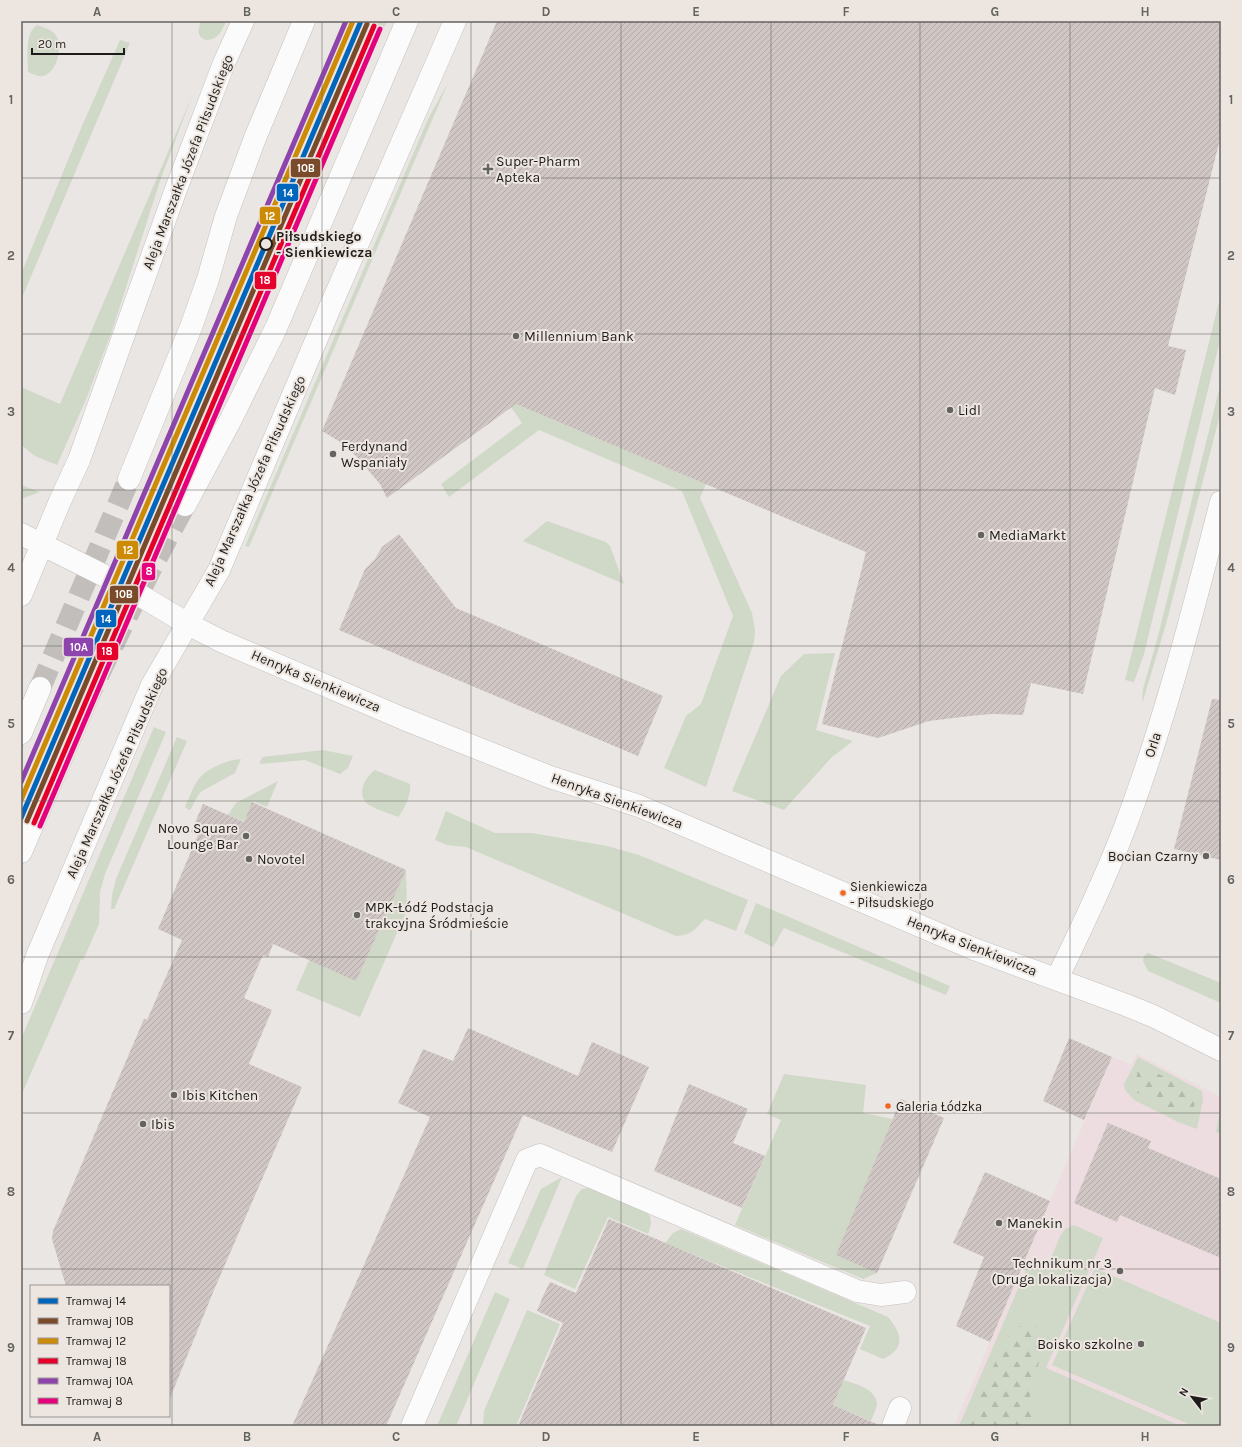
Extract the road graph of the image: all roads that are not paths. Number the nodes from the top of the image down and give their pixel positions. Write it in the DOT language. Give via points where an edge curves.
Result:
graph roads {
  1 [pos="243,21"];
  2 [pos="304,21"];
  3 [pos="407,21"];
  4 [pos="455,21"];
  5 [pos="129,479"];
  6 [pos="1221,502"];
  7 [pos="185,505"];
  8 [pos="21,534"];
  9 [pos="41,545"];
  10 [pos="21,595"];
  11 [pos="188,624"];
  12 [pos="40,688"];
  13 [pos="84,705"];
  14 [pos="21,733"];
  15 [pos="21,852"];
  16 [pos="37,956"];
  17 [pos="1056,979"];
  18 [pos="21,983"];
  19 [pos="21,1003"];
  20 [pos="1221,1050"];
  21 [pos="904,1292"];
  22 [pos="412,1426"];
  1 -- 9 [label="main road, Aleja Marszałka Józefa Piłsudskiego" via="224,63 176,189 79,460"];
  2 -- 5 [label="main road" via="255,138 226,216 192,327"];
  3 -- 7 [label="main road" via="276,328"];
  4 -- 11 [label="main road, Aleja Marszałka Józefa Piłsudskiego" via="219,570"];
  6 -- 17 [label="main road, Orla" via="1150,755 1125,827 1082,927"];
  8 -- 9 [label="main road, Henryka Sienkiewicza"];
  9 -- 10 [label="main road, Aleja Marszałka Józefa Piłsudskiego"];
  9 -- 11 [label="main road, Henryka Sienkiewicza" via="121,584"];
  11 -- 16 [label="main road, Aleja Marszałka Józefa Piłsudskiego" via="152,685"];
  11 -- 17 [label="main road, Henryka Sienkiewicza" via="221,641 431,730 550,777 639,806 974,949"];
  12 -- 14 [label="main road"];
  13 -- 15 [label="main road"];
  16 -- 18 [label="main road"];
  16 -- 19 [label="main road, Aleja Marszałka Józefa Piłsudskiego"];
  17 -- 20 [label="main road, Henryka Sienkiewicza" via="1144,1012"];
  21 -- 22 [label="main road" via="881,1295 857,1291 540,1155 534,1156 527,1160"];
}
